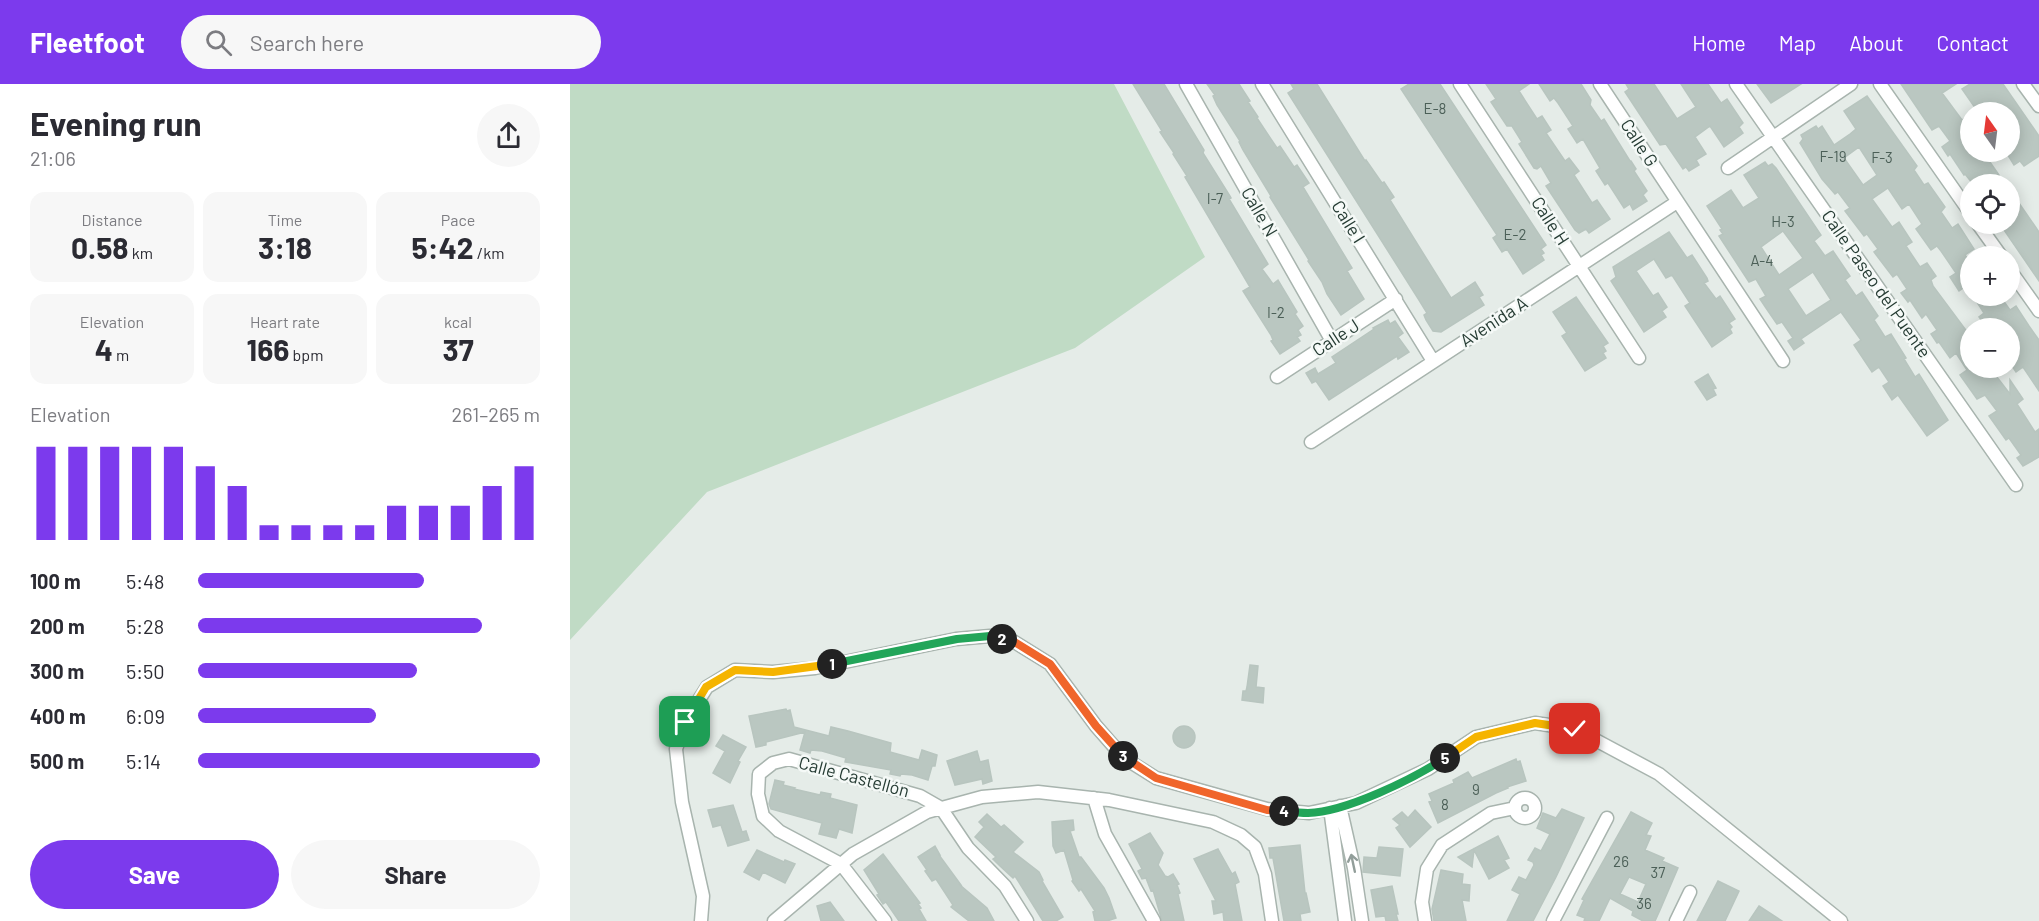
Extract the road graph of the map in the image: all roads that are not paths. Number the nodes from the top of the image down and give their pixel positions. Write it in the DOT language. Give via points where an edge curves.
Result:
graph roads {
  1 [pos="1186,84"];
  2 [pos="1262,84"];
  3 [pos="1460,84"];
  4 [pos="1600,84"];
  5 [pos="1736,84"];
  6 [pos="1851,84"];
  7 [pos="1880,84"];
  8 [pos="2024,84"];
  9 [pos="2039,106"];
  10 [pos="1774,137"];
  11 [pos="1728,168"];
  12 [pos="1960,198"];
  13 [pos="1677,202"];
  14 [pos="1580,267"];
  15 [pos="2020,284"];
  16 [pos="1396,299"];
  17 [pos="2039,312"];
  18 [pos="1332,340"];
  19 [pos="1639,358"];
  20 [pos="1433,361"];
  21 [pos="1783,361"];
  22 [pos="1277,377"];
  23 [pos="1311,442"];
  24 [pos="2016,485"];
  25 [pos="1094,798"];
  26 [pos="1335,807"];
  27 [pos="941,808"];
  28 [pos="1515,808"];
  29 [pos="1607,818"];
  30 [pos="841,864"];
  31 [pos="1690,892"];
  32 [pos="701,921"];
  33 [pos="774,921"];
  34 [pos="885,921"];
  35 [pos="1027,921"];
  36 [pos="1154,921"];
  37 [pos="1272,921"];
  38 [pos="1345,921"];
  39 [pos="1362,921"];
  40 [pos="1425,921"];
  41 [pos="1553,921"];
  42 [pos="1676,921"];
  43 [pos="1841,921"];
  1 -- 18 [label="street, Calle N"];
  2 -- 16 [label="street, Calle I"];
  3 -- 14 [label="street, Calle H"];
  4 -- 13 [label="street, Calle G"];
  5 -- 10 [label="street, Calle Paseo del Puente"];
  6 -- 10 [label="street"];
  7 -- 12 [label="street"];
  8 -- 9 [label="street"];
  10 -- 11 [label="street"];
  10 -- 24 [label="street, Calle Paseo del Puente"];
  13 -- 14 [label="street, Avenida A"];
  13 -- 21 [label="street, Calle G"];
  14 -- 19 [label="street, Calle H"];
  14 -- 20 [label="street, Avenida A"];
  15 -- 17 [label="street"];
  16 -- 18 [label="street, Calle J"];
  16 -- 20 [label="street, Calle I"];
  18 -- 22 [label="street, Calle J"];
  20 -- 23 [label="street, Avenida A"];
  25 -- 27 [label="street" via="1038,792 982,797"];
  25 -- 36 [label="street" via="1105,834"];
  25 -- 37 [label="street" via="1213,822 1241,835 1256,847 1265,874"];
  26 -- 32 [label="street" via="1309,813 1267,810 1156,778 1124,758 1050,664 1013,641 990,636 957,639 815,668 735,670 706,687 685,722 676,749 682,802 703,896"];
  26 -- 38 [label="street"];
  39 -- 26 [label="street, one-way" via="1354,868"];
  26 -- 43 [label="street" via="1356,802 1428,769 1476,737 1535,723 1575,729 1659,774"];
  27 -- 30 [label="street" via="927,812"];
  27 -- 30 [label="street, Calle Castellón" via="920,796 845,774 789,759 773,762 759,774 758,794 764,816 779,831"];
  27 -- 35 [label="street" via="968,848 1005,886"];
  28 -- 40 [label="street" via="1491,813 1442,845 1427,869 1422,902"];
  29 -- 41 [label="street"];
  30 -- 33 [label="street"];
  30 -- 34 [label="street"];
  31 -- 42 [label="street"];
}
